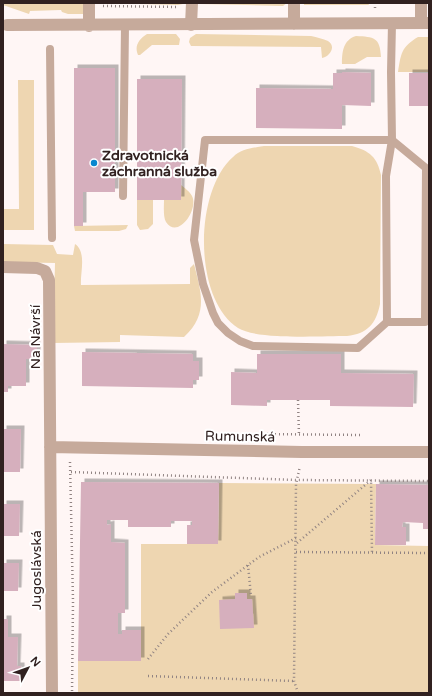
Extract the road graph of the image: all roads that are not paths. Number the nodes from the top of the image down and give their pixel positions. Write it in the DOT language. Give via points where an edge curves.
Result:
graph roads {
  1 [pos="294,3"];
  2 [pos="421,3"];
  3 [pos="94,4"];
  4 [pos="187,5"];
  5 [pos="392,23"];
  6 [pos="425,23"];
  7 [pos="294,24"];
  8 [pos="5,25"];
  9 [pos="191,25"];
  10 [pos="89,26"];
  11 [pos="125,26"];
  12 [pos="50,49"];
  13 [pos="392,140"];
  14 [pos="123,196"];
  15 [pos="52,238"];
  16 [pos="3,267"];
  17 [pos="387,322"];
  18 [pos="50,447"];
  19 [pos="429,452"];
  20 [pos="52,693"];
  1 -- 7 [label="street"];
  2 -- 6 [label="street"];
  3 -- 10 [label="street"];
  4 -- 9 [label="street"];
  5 -- 6 [label="street"];
  5 -- 7 [label="street"];
  5 -- 13 [label="lane"];
  7 -- 9 [label="street"];
  8 -- 10 [label="street"];
  9 -- 11 [label="street"];
  10 -- 11 [label="street"];
  11 -- 14 [label="lane"];
  12 -- 15 [label="lane"];
  13 -- 17 [label="lane" via="386,176"];
  13 -- 17 [label="lane" via="426,168 425,322"];
  13 -- 17 [label="lane" via="205,140 194,240 203,284 213,313 218,323 240,341 253,346 358,348"];
  16 -- 18 [label="street, Na Návrší" via="37,268 45,271 49,280"];
  18 -- 19 [label="street, Rumunská"];
  18 -- 20 [label="street, Jugoslávská"];
}
